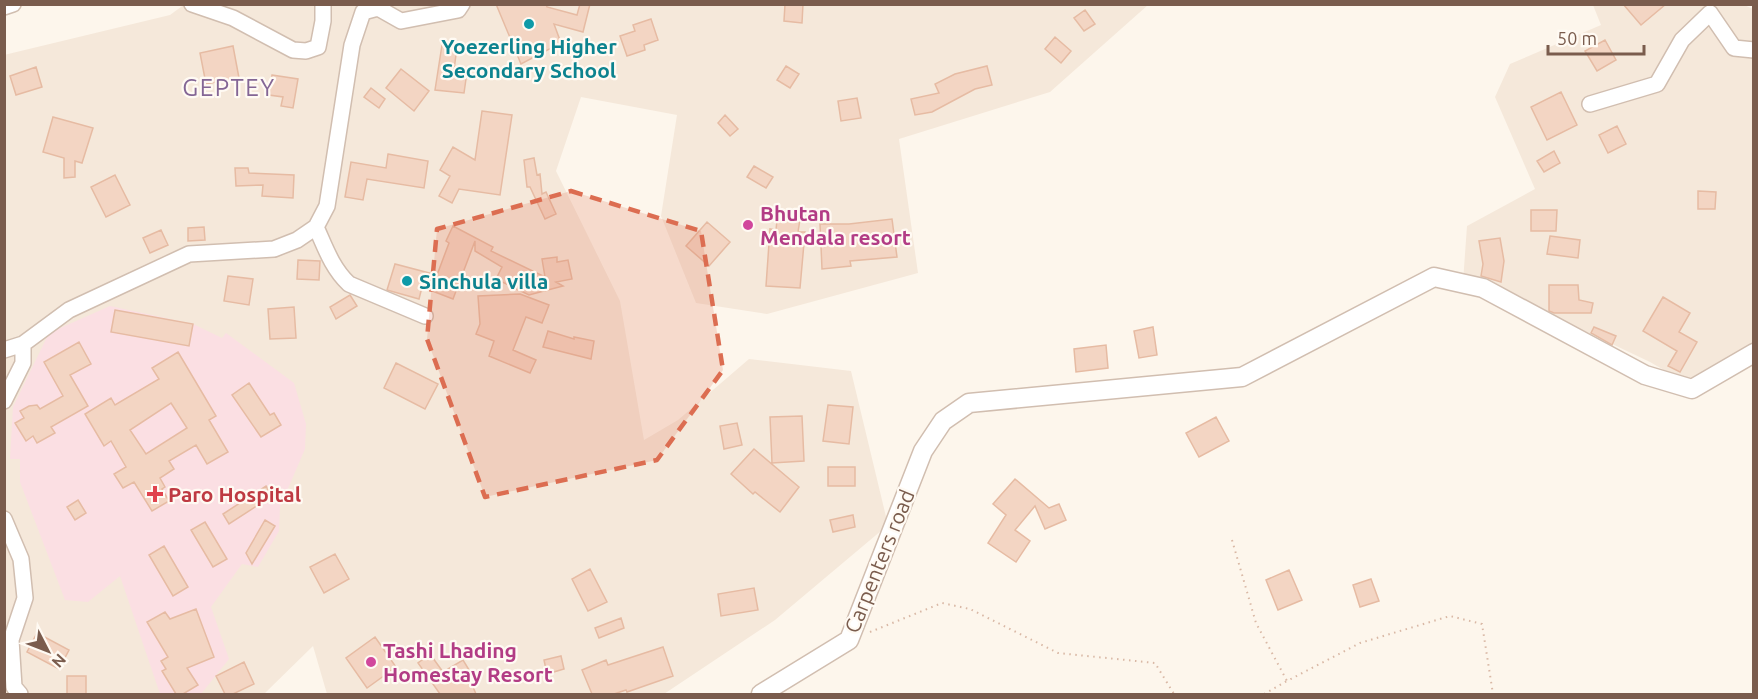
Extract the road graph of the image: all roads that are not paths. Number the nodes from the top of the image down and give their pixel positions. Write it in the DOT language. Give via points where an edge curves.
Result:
graph roads {
  1 [pos="13,4"];
  2 [pos="192,4"];
  3 [pos="323,4"];
  4 [pos="458,6"];
  5 [pos="4,7"];
  6 [pos="1754,50"];
  7 [pos="1590,104"];
  8 [pos="316,227"];
  9 [pos="426,316"];
  10 [pos="23,344"];
  11 [pos="5,349"];
  12 [pos="1754,353"];
  13 [pos="4,401"];
  14 [pos="4,519"];
  15 [pos="20,694"];
  16 [pos="761,694"];
  1 -- 5 [label="street"];
  2 -- 3 [label="street" via="232,18 293,50 306,51 318,47"];
  4 -- 8 [label="street" via="401,21 378,8 363,12 352,45 327,206"];
  6 -- 7 [label="street" via="1734,48 1710,13 1682,40 1657,84"];
  8 -- 9 [label="street" via="332,263 349,284"];
  8 -- 10 [label="street" via="274,249 189,254 69,310"];
  10 -- 11 [label="street"];
  10 -- 13 [label="street" via="23,363"];
  12 -- 16 [label="street, Carpenters road" via="1692,389 1646,375 1483,288 1434,278 1242,377 969,403 943,420 923,451 849,640"];
  14 -- 15 [label="street" via="21,559 25,598 11,640 14,687"];
}
